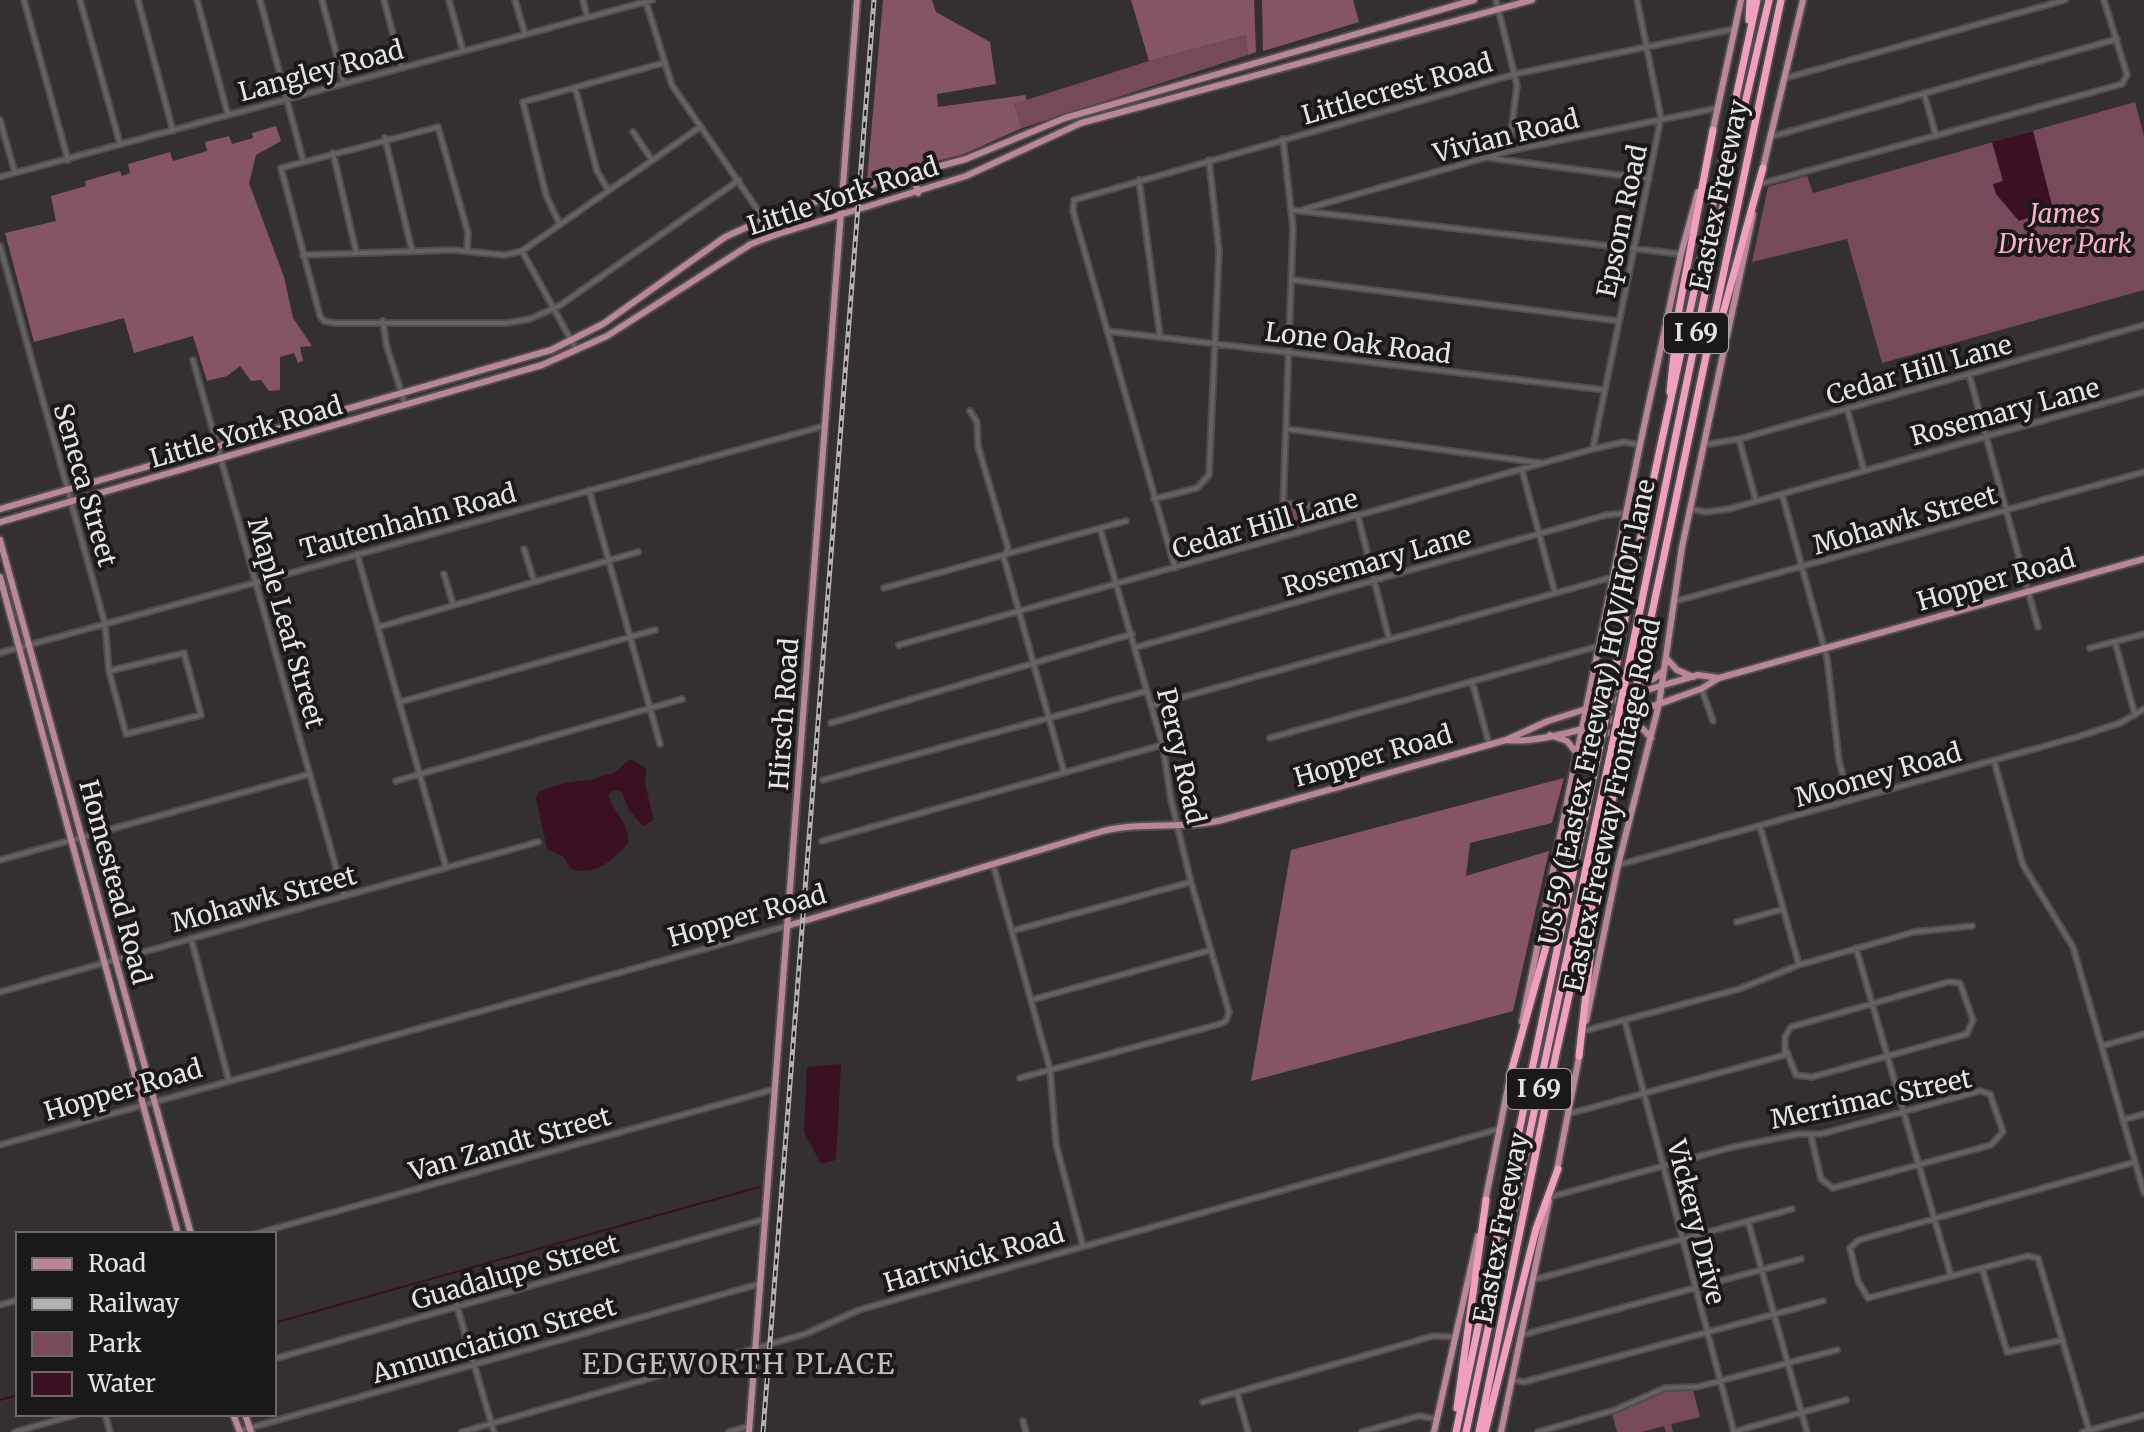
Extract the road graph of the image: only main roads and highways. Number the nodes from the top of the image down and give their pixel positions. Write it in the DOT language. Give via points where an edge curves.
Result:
graph roads {
  1 [pos="857,0"];
  2 [pos="1474,0"];
  3 [pos="1532,0"];
  4 [pos="1741,0"];
  5 [pos="1750,0"];
  6 [pos="1757,0"];
  7 [pos="1769,0"];
  8 [pos="1781,0"];
  9 [pos="1803,0"];
  10 [pos="1404,21"];
  11 [pos="1750,30"];
  12 [pos="1408,36"];
  13 [pos="1713,130"];
  14 [pos="1763,168"];
  15 [pos="913,173"];
  16 [pos="845,192"];
  17 [pos="918,193"];
  18 [pos="844,213"];
  19 [pos="1706,356"];
  20 [pos="515,361"];
  21 [pos="473,373"];
  22 [pos="518,374"];
  23 [pos="477,387"];
  24 [pos="1671,400"];
  25 [pos="310,421"];
  26 [pos="292,426"];
  27 [pos="314,433"];
  28 [pos="295,439"];
  29 [pos="0,509"];
  30 [pos="0,522"];
  31 [pos="0,540"];
  32 [pos="2144,559"];
  33 [pos="0,577"];
  34 [pos="1666,658"];
  35 [pos="1665,667"];
  36 [pos="1693,677"];
  37 [pos="1719,678"];
  38 [pos="1594,684"];
  39 [pos="1660,686"];
  40 [pos="1659,704"];
  41 [pos="1589,709"];
  42 [pos="1585,726"];
  43 [pos="1550,735"];
  44 [pos="1651,738"];
  45 [pos="1506,740"];
  46 [pos="56,742"];
  47 [pos="45,744"];
  48 [pos="1581,746"];
  49 [pos="1579,756"];
  50 [pos="1608,814"];
  51 [pos="1581,844"];
  52 [pos="99,902"];
  53 [pos="89,905"];
  54 [pos="787,926"];
  55 [pos="134,1025"];
  56 [pos="123,1028"];
  57 [pos="1579,1056"];
  58 [pos="1510,1076"];
  59 [pos="1558,1169"];
  60 [pos="178,1186"];
  61 [pos="166,1190"];
  62 [pos="1486,1200"];
  63 [pos="177,1232"];
  64 [pos="190,1232"];
  65 [pos="1457,1428"];
  66 [pos="749,1429"];
  67 [pos="1434,1432"];
  68 [pos="1466,1432"];
  69 [pos="1482,1432"];
  70 [pos="1501,1432"];
  1 -- 16 [label="main road, Hirsch Road"];
  2 -- 10 [label="main road, Little York Road"];
  3 -- 12 [label="main road, Little York Road"];
  4 -- 13 [label="main road, Eastex Freeway Frontage Road"];
  5 -- 11 [label="highway"];
  6 -- 11 [label="highway, Eastex Freeway / I 69"];
  7 -- 68 [label="highway, US 59 (Eastex Freeway) HOV/HOT lane / I 69, bridge"];
  8 -- 19 [label="highway, Eastex Freeway / I 69"];
  9 -- 14 [label="main road, Eastex Freeway Frontage Road"];
  10 -- 12 [label="main road"];
  10 -- 15 [label="main road, Little York Road" via="1065,118 966,159"];
  11 -- 24 [label="highway, Eastex Freeway / I 69"];
  12 -- 17 [label="main road, Little York Road" via="1081,123"];
  13 -- 24 [label="highway" via="1668,379"];
  13 -- 38 [label="main road, Eastex Freeway Frontage Road" via="1681,254"];
  14 -- 19 [label="highway" via="1715,342"];
  14 -- 34 [label="main road, Eastex Freeway Frontage Road" via="1703,445"];
  15 -- 16 [label="main road, Little York Road"];
  15 -- 17 [label="main road"];
  16 -- 18 [label="main road, Hirsch Road"];
  16 -- 20 [label="main road, Little York Road" via="765,219 705,250 571,341"];
  17 -- 18 [label="main road, Little York Road"];
  18 -- 22 [label="main road, Little York Road" via="751,244 577,351"];
  18 -- 54 [label="main road, Hirsch Road"];
  19 -- 50 [label="highway, Eastex Freeway / I 69, bridge"];
  20 -- 21 [label="main road, Little York Road"];
  20 -- 22 [label="main road"];
  21 -- 23 [label="main road"];
  21 -- 25 [label="main road, Little York Road"];
  22 -- 23 [label="main road, Little York Road"];
  23 -- 27 [label="main road, Little York Road"];
  24 -- 51 [label="highway, Eastex Freeway / I 69, bridge"];
  25 -- 26 [label="main road, Little York Road"];
  25 -- 27 [label="main road"];
  26 -- 28 [label="main road"];
  26 -- 29 [label="main road, Little York Road"];
  27 -- 28 [label="main road, Little York Road"];
  28 -- 30 [label="main road, Little York Road"];
  31 -- 46 [label="main road, Homestead Road"];
  32 -- 37 [label="main road, Hopper Road"];
  33 -- 47 [label="main road, Homestead Road"];
  34 -- 35 [label="main road, Eastex Freeway Frontage Road"];
  34 -- 36 [label="main road"];
  35 -- 38 [label="main road" via="1655,680 1623,689 1606,691"];
  35 -- 39 [label="main road, Eastex Freeway Frontage Road"];
  36 -- 37 [label="main road, Hopper Road"];
  36 -- 39 [label="main road, Hopper Road"];
  37 -- 40 [label="main road, Hopper Road"];
  38 -- 41 [label="main road, Eastex Freeway Frontage Road"];
  39 -- 40 [label="main road, Eastex Freeway Frontage Road"];
  39 -- 41 [label="main road, Hopper Road"];
  40 -- 42 [label="main road, Hopper Road"];
  40 -- 44 [label="main road, Eastex Freeway Frontage Road"];
  41 -- 42 [label="main road, Eastex Freeway Frontage Road"];
  41 -- 45 [label="main road, Hopper Road"];
  42 -- 43 [label="main road, Hopper Road"];
  42 -- 48 [label="main road, Eastex Freeway Frontage Road"];
  43 -- 45 [label="main road, Hopper Road"];
  43 -- 49 [label="main road" via="1567,741"];
  44 -- 48 [label="main road" via="1637,727 1593,736"];
  44 -- 57 [label="main road, Eastex Freeway Frontage Road" via="1618,865"];
  45 -- 54 [label="main road, Hopper Road" via="1222,820 1118,827"];
  46 -- 47 [label="main road"];
  46 -- 52 [label="main road, Homestead Road"];
  47 -- 53 [label="main road, Homestead Road"];
  48 -- 49 [label="main road, Eastex Freeway Frontage Road"];
  49 -- 58 [label="main road, Eastex Freeway Frontage Road"];
  50 -- 57 [label="highway"];
  50 -- 69 [label="highway, Eastex Freeway / I 69"];
  51 -- 58 [label="highway" via="1569,864"];
  51 -- 65 [label="highway, Eastex Freeway / I 69"];
  52 -- 53 [label="main road"];
  52 -- 55 [label="main road, Homestead Road"];
  53 -- 56 [label="main road, Homestead Road"];
  54 -- 66 [label="main road, Hirsch Road"];
  55 -- 56 [label="main road"];
  55 -- 60 [label="main road, Homestead Road"];
  56 -- 61 [label="main road, Homestead Road"];
  57 -- 59 [label="main road, Eastex Freeway Frontage Road"];
  58 -- 62 [label="main road, Eastex Freeway Frontage Road"];
  59 -- 69 [label="highway" via="1536,1229"];
  59 -- 70 [label="main road, Eastex Freeway Frontage Road"];
  60 -- 61 [label="main road"];
  60 -- 64 [label="main road, Homestead Road"];
  61 -- 63 [label="main road, Homestead Road"];
  62 -- 65 [label="highway"];
  62 -- 67 [label="main road, Eastex Freeway Frontage Road"];
}
